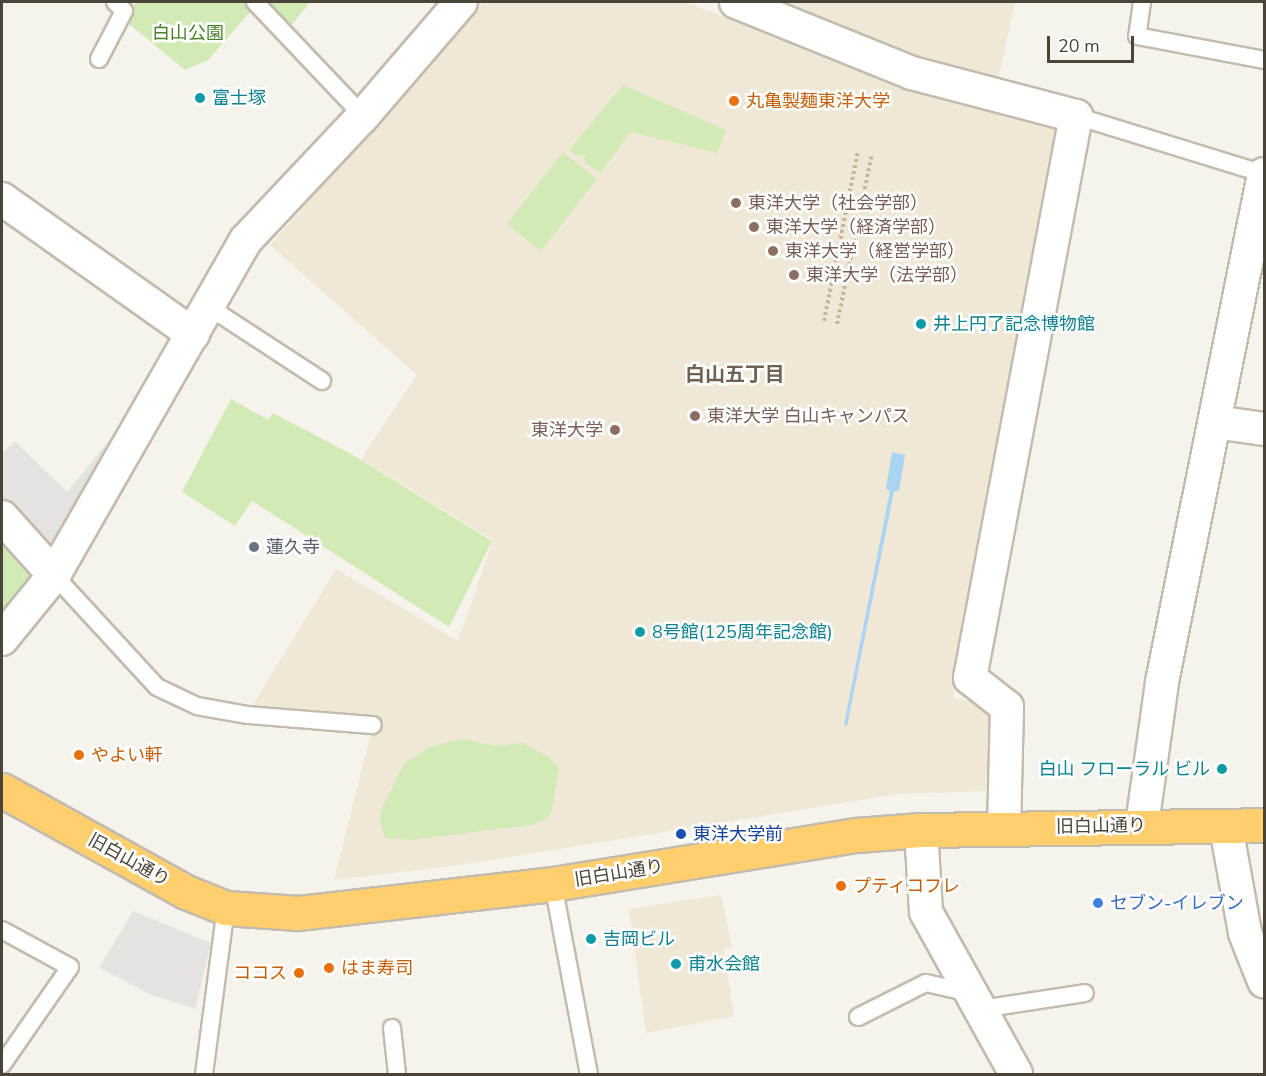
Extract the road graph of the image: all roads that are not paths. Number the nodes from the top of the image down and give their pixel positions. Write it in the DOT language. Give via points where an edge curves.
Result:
graph roads {
  1 [pos="115,2"];
  2 [pos="255,2"];
  3 [pos="461,2"];
  4 [pos="736,2"];
  5 [pos="1142,2"];
  6 [pos="99,59"];
  7 [pos="1264,60"];
  8 [pos="363,116"];
  9 [pos="1076,116"];
  10 [pos="1264,174"];
  11 [pos="2,199"];
  12 [pos="209,307"];
  13 [pos="193,334"];
  14 [pos="322,381"];
  15 [pos="1215,422"];
  16 [pos="1264,429"];
  17 [pos="2,517"];
  18 [pos="54,575"];
  19 [pos="2,639"];
  20 [pos="373,725"];
  21 [pos="2,790"];
  22 [pos="1142,825"];
  23 [pos="1264,825"];
  24 [pos="1005,827"];
  25 [pos="1226,827"];
  26 [pos="921,830"];
  27 [pos="553,884"];
  28 [pos="226,909"];
  29 [pos="2,930"];
  30 [pos="1264,981"];
  31 [pos="1085,993"];
  32 [pos="975,1001"];
  33 [pos="858,1017"];
  34 [pos="392,1028"];
  35 [pos="2,1065"];
  36 [pos="204,1074"];
  37 [pos="397,1074"];
  38 [pos="589,1074"];
  39 [pos="1016,1074"];
  1 -- 6 [label="lane" via="124,11"];
  2 -- 8 [label="lane"];
  3 -- 8 [label="street"];
  4 -- 9 [label="street" via="912,73"];
  5 -- 7 [label="lane" via="1137,36"];
  8 -- 12 [label="street" via="246,240"];
  9 -- 10 [label="lane"];
  9 -- 24 [label="street" via="970,678 1007,707"];
  10 -- 15 [label="street"];
  11 -- 13 [label="street"];
  12 -- 13 [label="street"];
  12 -- 14 [label="lane"];
  13 -- 18 [label="street"];
  15 -- 16 [label="street"];
  15 -- 22 [label="street" via="1162,682"];
  17 -- 18 [label="street"];
  18 -- 19 [label="street"];
  18 -- 20 [label="lane" via="157,687 197,706 248,715"];
  21 -- 28 [label="highway, 旧白山通り" via="186,892"];
  22 -- 24 [label="highway, 旧白山通り"];
  22 -- 25 [label="highway, 旧白山通り"];
  23 -- 25 [label="highway, 旧白山通り"];
  24 -- 26 [label="highway, 旧白山通り"];
  25 -- 30 [label="street" via="1245,933"];
  26 -- 27 [label="highway, 旧白山通り" via="857,835"];
  26 -- 32 [label="street" via="926,912"];
  27 -- 28 [label="highway, 旧白山通り" via="298,913"];
  27 -- 38 [label="lane"];
  28 -- 36 [label="lane"];
  29 -- 35 [label="lane" via="70,967"];
  31 -- 32 [label="lane"];
  32 -- 33 [label="lane" via="926,983"];
  32 -- 39 [label="street"];
  34 -- 37 [label="lane"];
}
